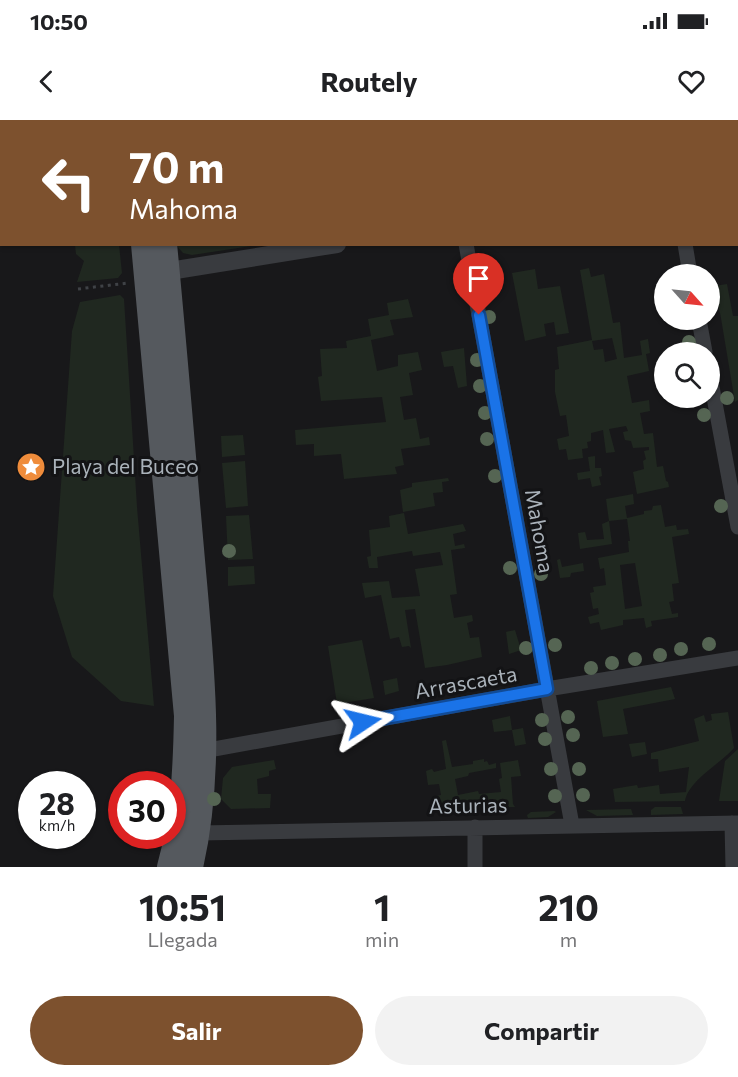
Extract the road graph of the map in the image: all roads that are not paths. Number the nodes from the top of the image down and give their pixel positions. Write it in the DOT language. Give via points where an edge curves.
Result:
graph roads {
  1 [pos="143,246"];
  2 [pos="164,246"];
  3 [pos="325,246"];
  4 [pos="466,246"];
  5 [pos="685,246"];
  6 [pos="688,264"];
  7 [pos="149,276"];
  8 [pos="716,408"];
  9 [pos="738,527"];
  10 [pos="738,658"];
  11 [pos="547,689"];
  12 [pos="203,751"];
  13 [pos="735,823"];
  14 [pos="572,825"];
  15 [pos="475,827"];
  16 [pos="199,833"];
  17 [pos="169,867"];
  18 [pos="191,867"];
  19 [pos="475,867"];
  20 [pos="734,867"];
  1 -- 7 [label="main road"];
  2 -- 7 [label="main road"];
  3 -- 7 [label="street"];
  4 -- 11 [label="street, Mahoma"];
  5 -- 6 [label="street"];
  7 -- 12 [label="main road" via="202,669"];
  7 -- 17 [label="main road" via="186,716 181,816"];
  8 -- 9 [label="street"];
  10 -- 11 [label="street, Arrascaeta"];
  11 -- 12 [label="street, Arrascaeta"];
  11 -- 14 [label="street, Mahoma"];
  12 -- 16 [label="main road"];
  13 -- 14 [label="street, Asturias"];
  13 -- 20 [label="street"];
  14 -- 15 [label="street, Asturias"];
  15 -- 16 [label="street, Asturias"];
  15 -- 19 [label="street"];
  16 -- 18 [label="main road"];
}
